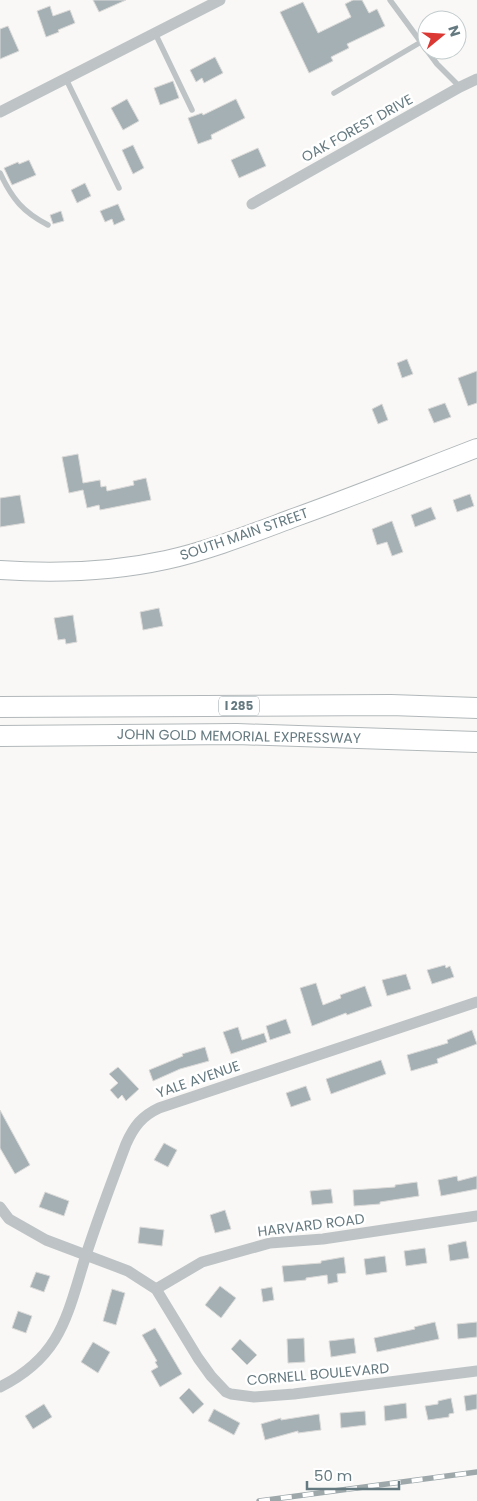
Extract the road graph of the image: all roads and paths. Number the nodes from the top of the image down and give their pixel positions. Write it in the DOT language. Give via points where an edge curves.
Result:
graph roads {
  1 [pos="220,0"];
  2 [pos="390,0"];
  3 [pos="155,34"];
  4 [pos="417,37"];
  5 [pos="417,44"];
  6 [pos="434,60"];
  7 [pos="66,79"];
  8 [pos="477,79"];
  9 [pos="460,87"];
  10 [pos="334,93"];
  11 [pos="192,110"];
  12 [pos="0,112"];
  13 [pos="0,173"];
  14 [pos="119,188"];
  15 [pos="252,204"];
  16 [pos="48,225"];
  17 [pos="477,448"];
  18 [pos="0,570"];
  19 [pos="477,695"];
  20 [pos="391,705"];
  21 [pos="0,707"];
  22 [pos="477,708"];
  23 [pos="0,736"];
  24 [pos="445,740"];
  25 [pos="477,742"];
  26 [pos="477,747"];
  27 [pos="477,1002"];
  28 [pos="0,1207"];
  29 [pos="477,1216"];
  30 [pos="86,1255"];
  31 [pos="156,1289"];
  32 [pos="477,1371"];
  33 [pos="0,1387"];
  1 -- 3 [label="street"];
  2 -- 4 [label="lane"];
  3 -- 7 [label="street"];
  3 -- 11 [label="lane"];
  5 -- 10 [label="lane"];
  6 -- 9 [label="lane"];
  7 -- 12 [label="street"];
  7 -- 14 [label="lane"];
  8 -- 9 [label="street, OAK FOREST DRIVE"];
  9 -- 15 [label="street, OAK FOREST DRIVE"];
  13 -- 16 [label="lane" via="22,209"];
  17 -- 18 [label="main road, SOUTH MAIN STREET" via="236,540 186,555 122,568 55,572"];
  19 -- 20 [label="highway"];
  20 -- 21 [label="highway, JOHN GOLD MEMORIAL EXPRESSWAY / I 285"];
  20 -- 22 [label="highway, JOHN GOLD MEMORIAL EXPRESSWAY / I 285"];
  23 -- 24 [label="highway, JOHN GOLD MEMORIAL EXPRESSWAY / I 285" via="237,734"];
  24 -- 25 [label="highway, JOHN GOLD MEMORIAL EXPRESSWAY / I 285"];
  24 -- 26 [label="highway"];
  27 -- 30 [label="street, YALE AVENUE" via="149,1113 133,1128"];
  28 -- 30 [label="street, CORNELL BOULEVARD" via="9,1218 46,1240"];
  29 -- 31 [label="street, HARVARD ROAD" via="333,1237 270,1242 202,1262"];
  30 -- 31 [label="street, CORNELL BOULEVARD" via="128,1271"];
  30 -- 33 [label="street, YALE AVENUE" via="74,1298 55,1339 29,1369"];
  31 -- 32 [label="street, CORNELL BOULEVARD" via="211,1376 226,1392 236,1396 294,1394"];
}
